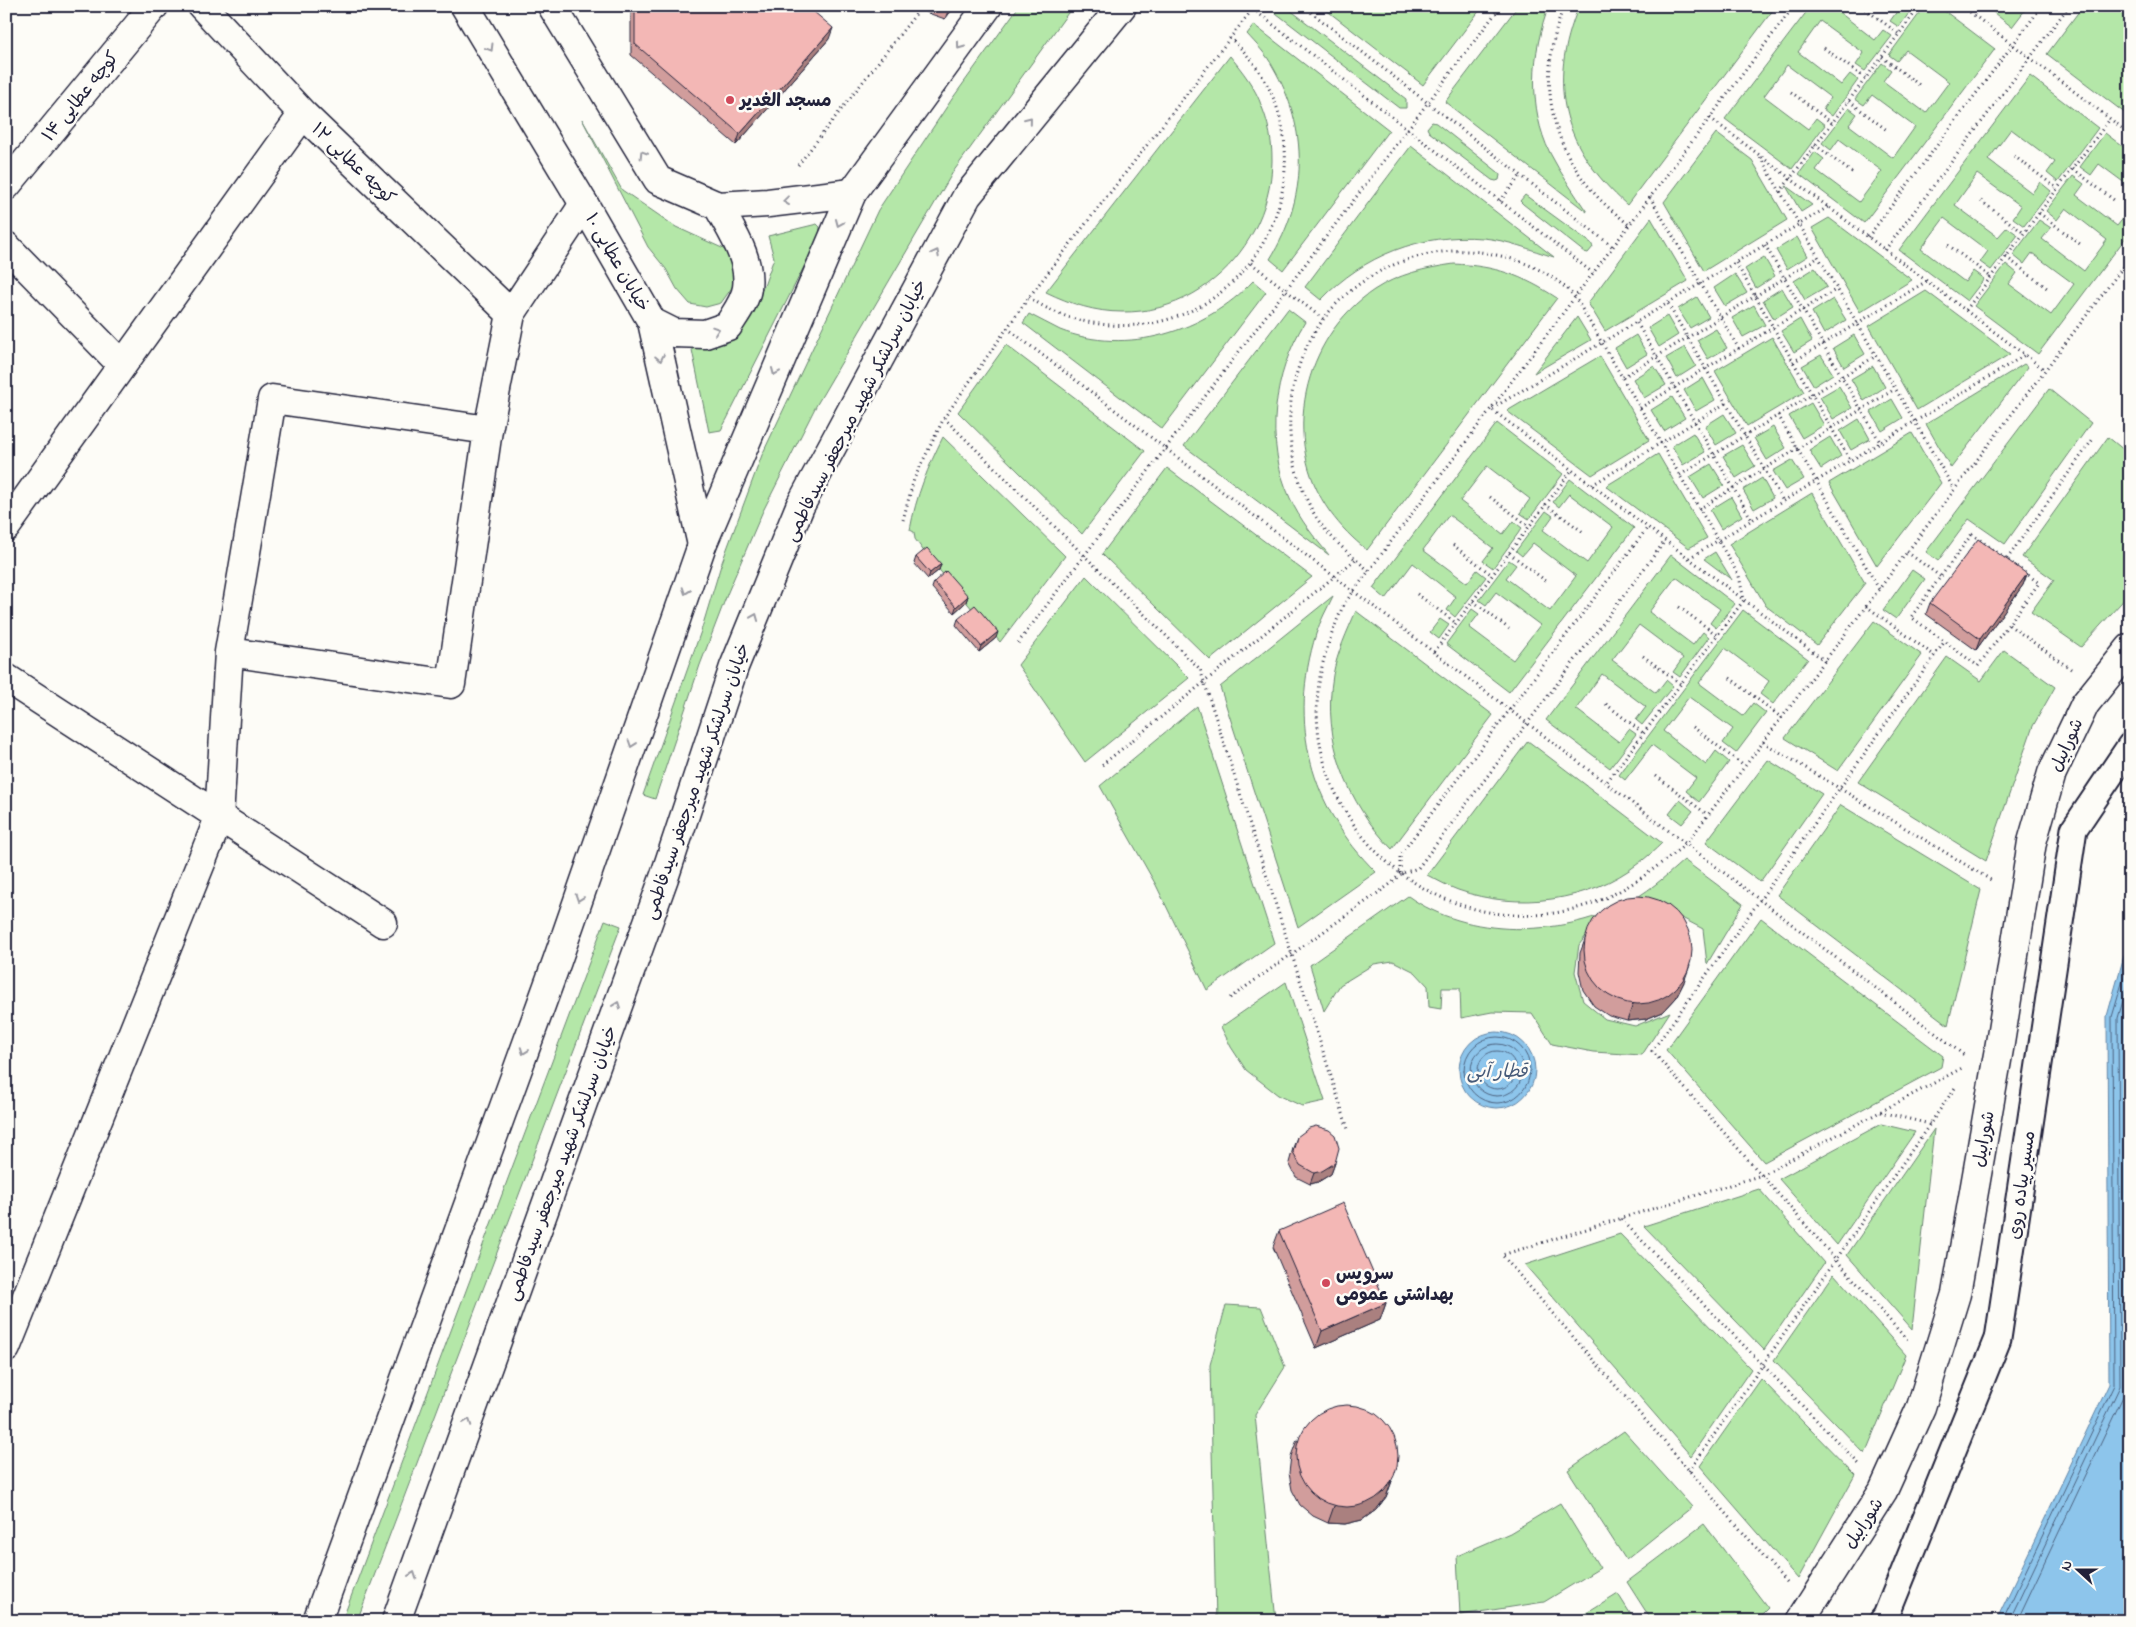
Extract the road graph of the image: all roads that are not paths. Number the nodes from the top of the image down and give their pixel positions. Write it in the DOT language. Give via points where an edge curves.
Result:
graph roads {
  1 [pos="154,6"];
  2 [pos="202,6"];
  3 [pos="465,6"];
  4 [pos="552,6"];
  5 [pos="988,6"];
  6 [pos="1122,6"];
  7 [pos="303,114"];
  8 [pos="6,186"];
  9 [pos="852,194"];
  10 [pos="584,204"];
  11 [pos="718,206"];
  12 [pos="6,246"];
  13 [pos="511,314"];
  14 [pos="652,322"];
  15 [pos="122,365"];
  16 [pos="488,430"];
  17 [pos="6,527"];
  18 [pos="702,544"];
  19 [pos="2130,648"];
  20 [pos="230,652"];
  21 [pos="6,678"];
  22 [pos="2130,746"];
  23 [pos="219,818"];
  24 [pos="383,923"];
  25 [pos="6,1348"];
  26 [pos="317,1621"];
  27 [pos="396,1621"];
  28 [pos="1800,1621"];
  29 [pos="1882,1621"];
  1 -- 8 [label="street, کوچه عطایی ۱۴"];
  2 -- 7 [label="street, کوچه عطایی ۱۲"];
  3 -- 10 [label="street, خیابان عطایی ۱۰, one-way"];
  11 -- 4 [label="street, one-way" via="658,180"];
  5 -- 9 [label="street, one-way"];
  27 -- 6 [label="street, خیابان سرلشکر شهید میرجعفر سیدفاطمی, one-way" via="665,875 734,667 800,506 967,196"];
  7 -- 13 [label="street, کوچه عطایی ۱۲"];
  7 -- 15 [label="street"];
  9 -- 11 [label="street, one-way"];
  9 -- 18 [label="street, one-way"];
  10 -- 13 [label="street"];
  10 -- 14 [label="street, خیابان عطایی ۱۰"];
  14 -- 11 [label="street, one-way" via="674,333 705,334 728,326 742,303 747,288 746,261"];
  12 -- 15 [label="street"];
  13 -- 16 [label="street"];
  14 -- 18 [label="street, خیابان عطایی ۱۰, one-way"];
  15 -- 17 [label="street"];
  16 -- 20 [label="street" via="272,399"];
  16 -- 20 [label="street" via="451,684"];
  18 -- 26 [label="street, one-way" via="557,962"];
  19 -- 28 [label="street, شورابیل" via="2085,704 2052,773 2032,842 1984,1070 1956,1294 1921,1407 1884,1489"];
  20 -- 23 [label="street"];
  21 -- 23 [label="street"];
  22 -- 29 [label="street, مسیر پیاده روی" via="2074,828 1998,1338"];
  23 -- 24 [label="street"];
  23 -- 25 [label="street"];
}
